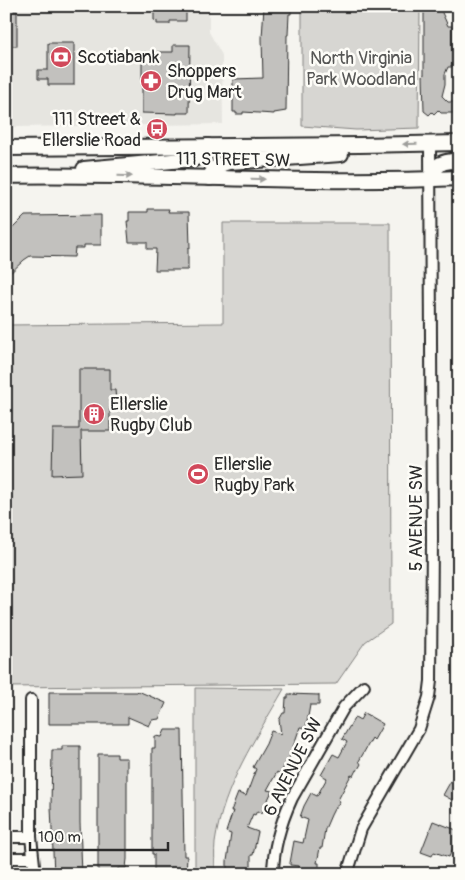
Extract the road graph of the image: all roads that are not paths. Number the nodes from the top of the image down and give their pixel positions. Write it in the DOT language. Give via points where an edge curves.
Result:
graph roads {
  1 [pos="6,140"];
  2 [pos="459,143"];
  3 [pos="430,144"];
  4 [pos="382,145"];
  5 [pos="208,146"];
  6 [pos="6,148"];
  7 [pos="51,148"];
  8 [pos="459,160"];
  9 [pos="44,175"];
  10 [pos="6,176"];
  11 [pos="210,178"];
  12 [pos="459,178"];
  13 [pos="430,179"];
  14 [pos="364,686"];
  15 [pos="32,700"];
  16 [pos="6,837"];
  17 [pos="31,837"];
  18 [pos="6,858"];
  19 [pos="33,858"];
  20 [pos="34,874"];
  21 [pos="273,874"];
  22 [pos="349,874"];
  1 -- 7 [label="main road"];
  2 -- 3 [label="main road, 111 STREET SW"];
  3 -- 4 [label="main road, 111 STREET SW, one-way"];
  3 -- 13 [label="street, 5 AVENUE SW"];
  4 -- 5 [label="main road, 111 STREET SW"];
  4 -- 11 [label="main road" via="343,154 229,162 215,168"];
  5 -- 7 [label="main road, 111 STREET SW"];
  5 -- 9 [label="main road" via="194,160 94,167"];
  5 -- 11 [label="lane"];
  6 -- 7 [label="main road, 111 STREET SW"];
  8 -- 13 [label="main road" via="442,162"];
  9 -- 10 [label="main road, 111 STREET SW"];
  9 -- 11 [label="main road, 111 STREET SW, one-way"];
  11 -- 13 [label="main road, 111 STREET SW, one-way"];
  12 -- 13 [label="main road, 111 STREET SW"];
  13 -- 22 [label="street, 5 AVENUE SW" via="431,681 419,729 361,829"];
  14 -- 21 [label="street, 6 AVENUE SW" via="344,707 285,812 276,842"];
  15 -- 17 [label="street"];
  16 -- 17 [label="street"];
  17 -- 19 [label="street"];
  18 -- 19 [label="street"];
  19 -- 20 [label="street"];
}
